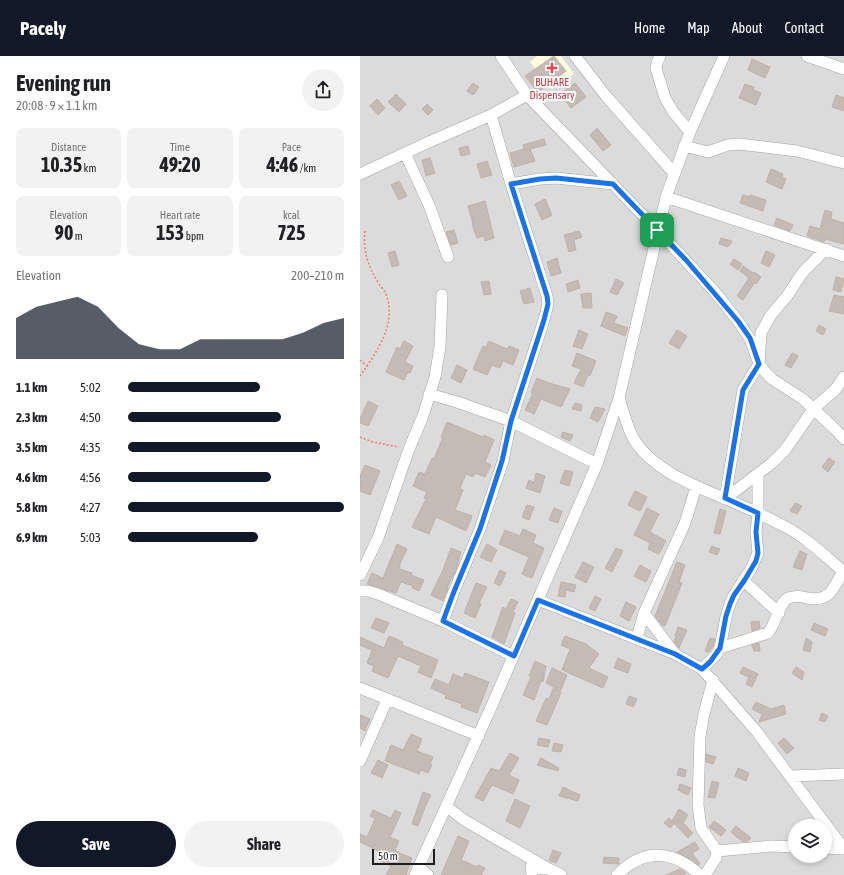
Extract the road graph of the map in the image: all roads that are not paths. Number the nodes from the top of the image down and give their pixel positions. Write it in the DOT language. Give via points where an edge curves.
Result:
graph roads {
  1 [pos="500,56"];
  2 [pos="575,56"];
  3 [pos="660,56"];
  4 [pos="724,56"];
  5 [pos="807,56"];
  6 [pos="844,69"];
  7 [pos="527,95"];
  8 [pos="492,115"];
  9 [pos="690,132"];
  10 [pos="684,146"];
  11 [pos="405,153"];
  12 [pos="844,163"];
  13 [pos="674,173"];
  14 [pos="360,174"];
  15 [pos="511,184"];
  16 [pos="613,184"];
  17 [pos="666,197"];
  18 [pos="657,230"];
  19 [pos="826,249"];
  20 [pos="844,256"];
  21 [pos="448,257"];
  22 [pos="442,295"];
  23 [pos="759,364"];
  24 [pos="844,378"];
  25 [pos="429,394"];
  26 [pos="618,398"];
  27 [pos="814,408"];
  28 [pos="511,421"];
  29 [pos="844,439"];
  30 [pos="597,464"];
  31 [pos="758,475"];
  32 [pos="696,487"];
  33 [pos="725,498"];
  34 [pos="758,513"];
  35 [pos="843,572"];
  36 [pos="360,575"];
  37 [pos="744,581"];
  38 [pos="360,591"];
  39 [pos="538,600"];
  40 [pos="644,613"];
  41 [pos="779,613"];
  42 [pos="443,621"];
  43 [pos="637,638"];
  44 [pos="720,648"];
  45 [pos="675,654"];
  46 [pos="514,656"];
  47 [pos="702,669"];
  48 [pos="713,680"];
  49 [pos="360,688"];
  50 [pos="387,700"];
  51 [pos="478,736"];
  52 [pos="360,761"];
  53 [pos="844,774"];
  54 [pos="791,776"];
  55 [pos="446,806"];
  56 [pos="788,847"];
  57 [pos="832,848"];
  58 [pos="844,849"];
  59 [pos="717,851"];
  60 [pos="549,870"];
  61 [pos="417,871"];
  62 [pos="428,875"];
  63 [pos="532,875"];
  64 [pos="561,875"];
  65 [pos="617,875"];
  66 [pos="700,875"];
  67 [pos="705,875"];
  1 -- 7 [label="street"];
  2 -- 13 [label="street" via="606,96"];
  3 -- 9 [label="street" via="656,68 665,98"];
  4 -- 9 [label="street"];
  5 -- 6 [label="street"];
  7 -- 8 [label="street"];
  7 -- 16 [label="street"];
  8 -- 11 [label="street"];
  8 -- 15 [label="street"];
  9 -- 10 [label="street"];
  10 -- 12 [label="street" via="708,152 739,144 797,151"];
  10 -- 13 [label="street"];
  11 -- 14 [label="street"];
  11 -- 21 [label="street" via="429,205"];
  13 -- 17 [label="street"];
  15 -- 16 [label="street" via="556,178"];
  15 -- 28 [label="street" via="548,304"];
  16 -- 18 [label="street"];
  17 -- 18 [label="street"];
  17 -- 19 [label="street"];
  18 -- 23 [label="street" via="714,291 738,321 750,338"];
  18 -- 26 [label="street"];
  19 -- 20 [label="street"];
  19 -- 23 [label="street" via="803,272 767,321 762,333"];
  22 -- 25 [label="street" via="440,347"];
  23 -- 27 [label="street" via="772,379 792,390"];
  23 -- 33 [label="street" via="743,390"];
  24 -- 27 [label="street" via="835,390"];
  25 -- 28 [label="street"];
  25 -- 36 [label="street" via="378,538"];
  26 -- 30 [label="street"];
  26 -- 32 [label="street" via="629,430 647,455 661,467"];
  27 -- 29 [label="street"];
  27 -- 31 [label="street" via="784,450"];
  28 -- 30 [label="street"];
  28 -- 42 [label="street" via="502,461 480,529"];
  30 -- 39 [label="street"];
  31 -- 33 [label="street"];
  31 -- 34 [label="street"];
  32 -- 33 [label="street"];
  32 -- 40 [label="street" via="685,523"];
  33 -- 34 [label="street"];
  34 -- 35 [label="street" via="807,541"];
  34 -- 37 [label="street" via="758,553"];
  35 -- 41 [label="street" via="826,596 819,599 787,599"];
  37 -- 41 [label="street"];
  37 -- 44 [label="street" via="730,604"];
  38 -- 42 [label="street" via="378,594"];
  39 -- 43 [label="street"];
  39 -- 46 [label="street"];
  40 -- 43 [label="street"];
  40 -- 45 [label="street"];
  41 -- 44 [label="street" via="768,633"];
  42 -- 46 [label="street"];
  43 -- 45 [label="street"];
  44 -- 47 [label="street"];
  45 -- 47 [label="street"];
  46 -- 51 [label="street"];
  47 -- 48 [label="street"];
  48 -- 54 [label="street" via="742,712"];
  48 -- 59 [label="street" via="700,736 698,805 701,828"];
  49 -- 50 [label="street"];
  50 -- 51 [label="street"];
  50 -- 52 [label="street"];
  51 -- 55 [label="street"];
  53 -- 54 [label="street"];
  54 -- 58 [label="street"];
  55 -- 60 [label="street" via="464,820"];
  55 -- 61 [label="street"];
  56 -- 59 [label="street"];
  57 -- 58 [label="street"];
  59 -- 67 [label="street" via="716,858"];
  60 -- 63 [label="street" via="531,867"];
  60 -- 64 [label="street"];
  61 -- 62 [label="street"];
  65 -- 66 [label="street" via="639,858 653,855 668,856"];
}
